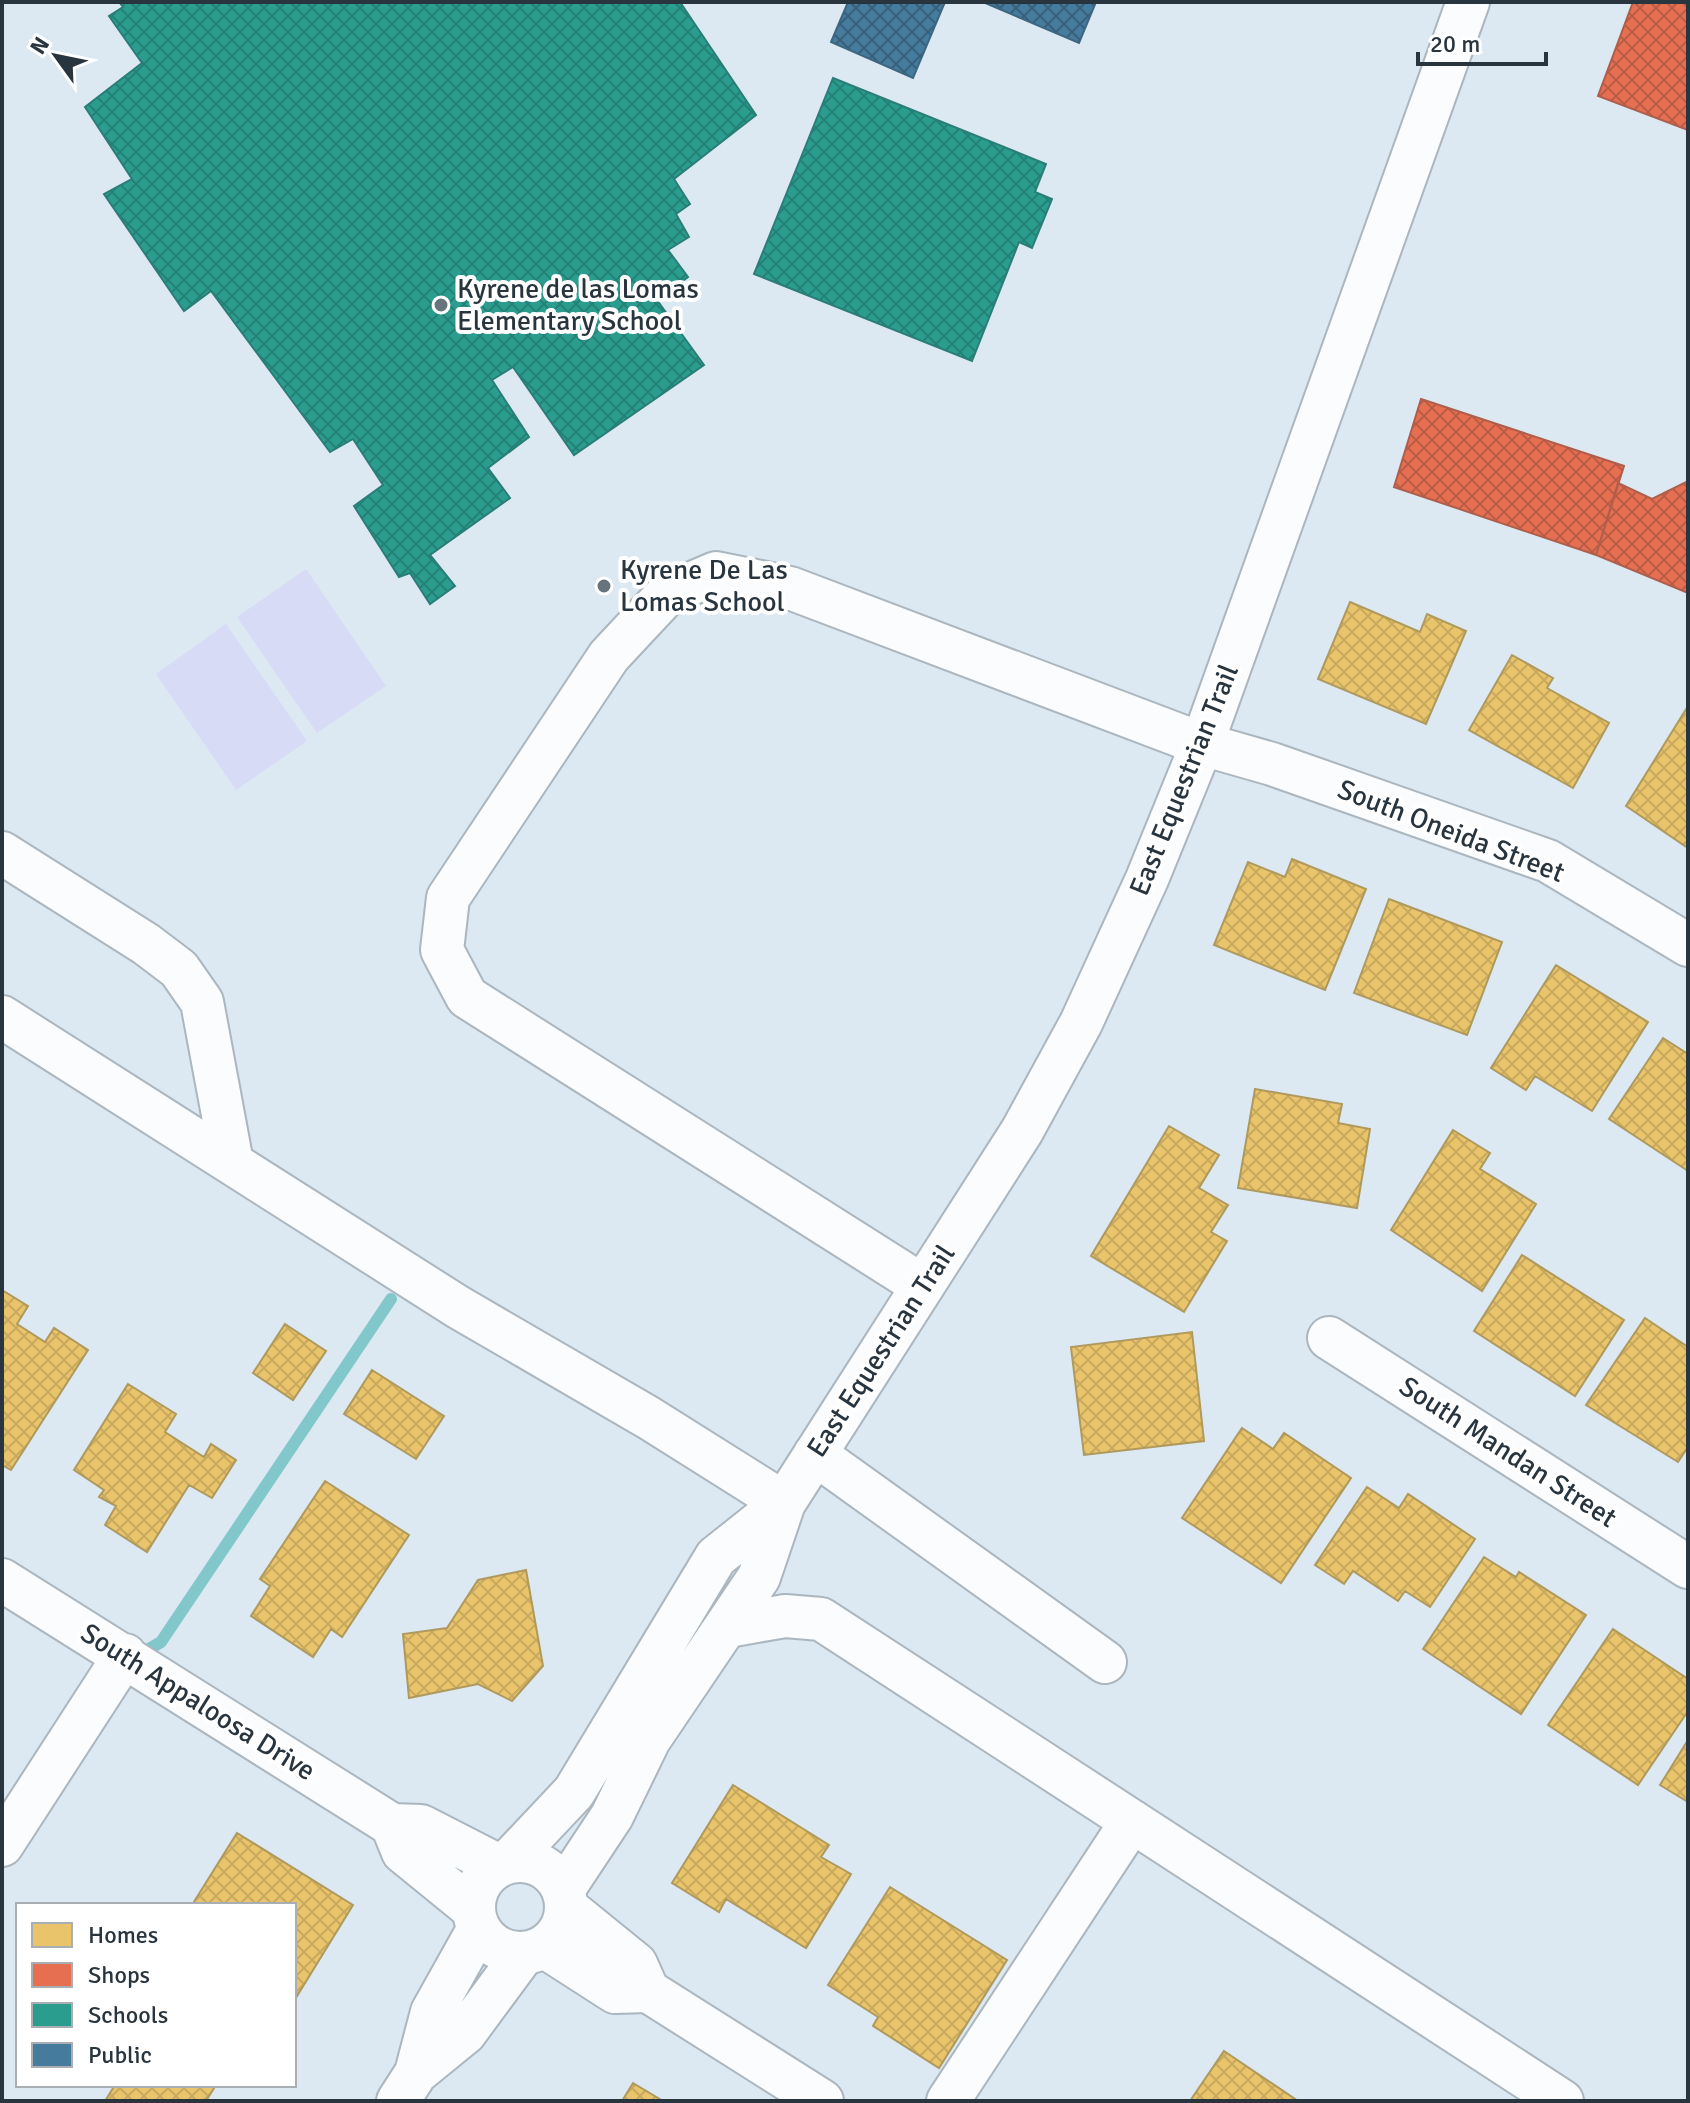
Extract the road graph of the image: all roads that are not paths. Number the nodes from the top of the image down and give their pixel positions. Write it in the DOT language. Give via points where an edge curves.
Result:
graph roads {
  1 [pos="1468,2"];
  2 [pos="1202,744"];
  3 [pos="2,853"];
  4 [pos="1688,945"];
  5 [pos="2,1017"];
  6 [pos="232,1163"];
  7 [pos="923,1286"];
  8 [pos="1329,1338"];
  9 [pos="815,1454"];
  10 [pos="784,1503"];
  11 [pos="1688,1567"];
  12 [pos="2,1580"];
  13 [pos="728,1626"];
  14 [pos="125,1655"];
  15 [pos="1105,1662"];
  16 [pos="1132,1821"];
  17 [pos="392,1825"];
  18 [pos="2,1845"];
  19 [pos="503,1864"];
  20 [pos="565,1899"];
  21 [pos="476,1918"];
  22 [pos="534,1950"];
  23 [pos="648,1991"];
  24 [pos="407,2087"];
  25 [pos="822,2101"];
  26 [pos="948,2101"];
  27 [pos="1562,2101"];
  1 -- 2 [label="street, East Equestrian Trail"];
  2 -- 4 [label="street, South Oneida Street" via="1548,861"];
  2 -- 7 [label="street, East Equestrian Trail" via="1081,1023 1022,1131"];
  2 -- 7 [label="street, South Oneida Street" via="790,588 716,573 667,594 609,656 448,898 442,950 467,997"];
  3 -- 6 [label="street" via="179,969 202,1002"];
  5 -- 6 [label="street"];
  6 -- 10 [label="street" via="458,1307"];
  7 -- 9 [label="street, East Equestrian Trail"];
  8 -- 11 [label="street, South Mandan Street"];
  9 -- 10 [label="street, East Equestrian Trail"];
  9 -- 15 [label="street"];
  10 -- 13 [label="street, East Equestrian Trail" via="759,1577"];
  10 -- 19 [label="street, East Equestrian Trail" via="716,1557 574,1792"];
  12 -- 14 [label="street, South Appaloosa Drive"];
  13 -- 16 [label="street" via="785,1616 821,1619"];
  13 -- 20 [label="street, East Equestrian Trail" via="649,1740"];
  14 -- 17 [label="street, South Appaloosa Drive"];
  14 -- 18 [label="street"];
  16 -- 26 [label="street"];
  16 -- 27 [label="street"];
  17 -- 19 [label="street, South Appaloosa Drive" via="421,1826"];
  17 -- 21 [label="street, South Appaloosa Drive" via="403,1852"];
  19 -- 20 [label="street" via="547,1868"];
  19 -- 21 [label="street" via="480,1884"];
  20 -- 22 [label="street" via="564,1923"];
  20 -- 23 [label="street" via="636,1964"];
  21 -- 22 [label="street" via="498,1948"];
  21 -- 24 [label="street" via="432,2012"];
  22 -- 23 [label="street" via="615,1992"];
  22 -- 24 [label="street" via="465,2033"];
  23 -- 25 [label="street"];
}
